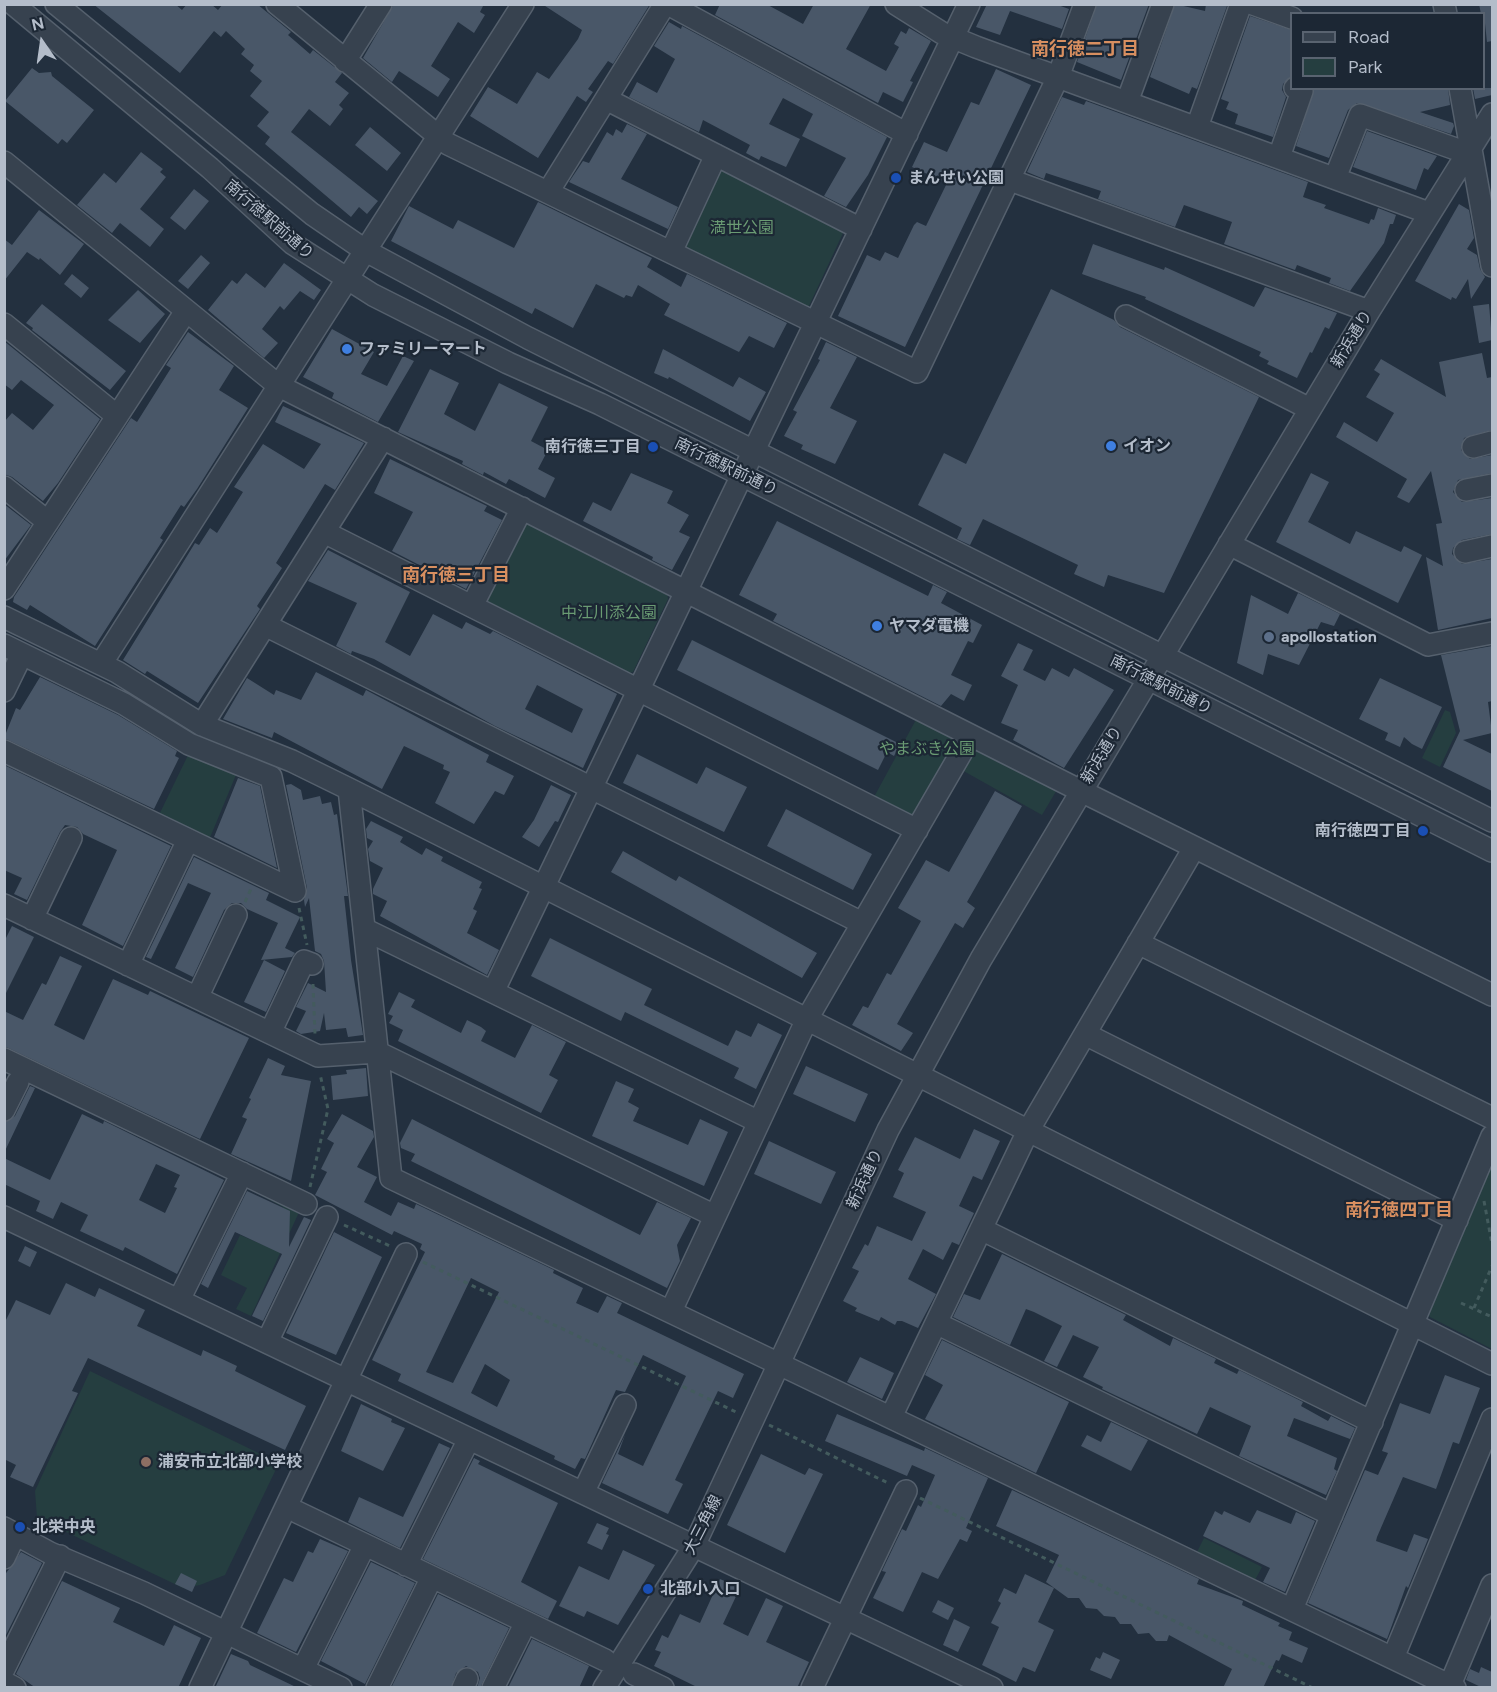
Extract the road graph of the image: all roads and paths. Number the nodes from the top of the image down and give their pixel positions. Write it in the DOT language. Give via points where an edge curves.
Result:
graph roads {
  1 [pos="13,4"];
  2 [pos="56,4"];
  3 [pos="277,4"];
  4 [pos="381,4"];
  5 [pos="523,4"];
  6 [pos="666,4"];
  7 [pos="896,4"];
  8 [pos="969,4"];
  9 [pos="1085,4"];
  10 [pos="1163,4"];
  11 [pos="1241,4"];
  12 [pos="1253,4"];
  13 [pos="1290,17"];
  14 [pos="953,37"];
  15 [pos="345,61"];
  16 [pos="1058,77"];
  17 [pos="1299,90"];
  18 [pos="1460,90"];
  19 [pos="606,99"];
  20 [pos="1127,102"];
  21 [pos="1492,114"];
  22 [pos="1197,128"];
  23 [pos="907,134"];
  24 [pos="438,138"];
  25 [pos="1469,150"];
  26 [pos="716,155"];
  27 [pos="1279,157"];
  28 [pos="4,162"];
  29 [pos="1335,178"];
  30 [pos="1010,180"];
  31 [pos="548,192"];
  32 [pos="1430,213"];
  33 [pos="861,229"];
  34 [pos="366,251"];
  35 [pos="670,252"];
  36 [pos="1492,266"];
  37 [pos="347,280"];
  38 [pos="186,311"];
  39 [pos="1369,311"];
  40 [pos="1126,316"];
  41 [pos="816,323"];
  42 [pos="4,324"];
  43 [pos="279,386"];
  44 [pos="1310,409"];
  45 [pos="117,416"];
  46 [pos="383,438"];
  47 [pos="754,451"];
  48 [pos="742,475"];
  49 [pos="1492,485"];
  50 [pos="4,487"];
  51 [pos="1466,490"];
  52 [pos="522,508"];
  53 [pos="48,522"];
  54 [pos="324,532"];
  55 [pos="1229,544"];
  56 [pos="1492,546"];
  57 [pos="1464,552"];
  58 [pos="4,589"];
  59 [pos="686,591"];
  60 [pos="472,606"];
  61 [pos="4,617"];
  62 [pos="265,625"];
  63 [pos="1492,633"];
  64 [pos="13,650"];
  65 [pos="1162,656"];
  66 [pos="101,664"];
  67 [pos="1148,679"];
  68 [pos="639,689"];
  69 [pos="4,691"];
  70 [pos="202,725"];
  71 [pos="971,736"];
  72 [pos="4,751"];
  73 [pos="591,788"];
  74 [pos="349,789"];
  75 [pos="1081,791"];
  76 [pos="1492,821"];
  77 [pos="917,830"];
  78 [pos="71,838"];
  79 [pos="188,840"];
  80 [pos="1194,848"];
  81 [pos="1492,851"];
  82 [pos="258,874"];
  83 [pos="544,887"];
  84 [pos="4,905"];
  85 [pos="236,915"];
  86 [pos="32,919"];
  87 [pos="862,923"];
  88 [pos="364,929"];
  89 [pos="1138,943"];
  90 [pos="312,964"];
  91 [pos="128,965"];
  92 [pos="494,992"];
  93 [pos="1492,995"];
  94 [pos="197,998"];
  95 [pos="807,1019"];
  96 [pos="270,1033"];
  97 [pos="1085,1034"];
  98 [pos="377,1052"];
  99 [pos="316,1055"];
  100 [pos="4,1059"];
  101 [pos="917,1075"];
  102 [pos="18,1082"];
  103 [pos="4,1110"];
  104 [pos="1492,1118"];
  105 [pos="759,1122"];
  106 [pos="1028,1131"];
  107 [pos="1492,1137"];
  108 [pos="242,1173"];
  109 [pos="1470,1190"];
  110 [pos="306,1204"];
  111 [pos="1492,1211"];
  112 [pos="1486,1212"];
  113 [pos="327,1216"];
  114 [pos="715,1216"];
  115 [pos="1457,1220"];
  116 [pos="7,1224"];
  117 [pos="981,1229"];
  118 [pos="1492,1244"];
  119 [pos="406,1254"];
  120 [pos="1492,1266"];
  121 [pos="179,1300"];
  122 [pos="1461,1303"];
  123 [pos="1474,1308"];
  124 [pos="671,1311"];
  125 [pos="1492,1317"];
  126 [pos="936,1323"];
  127 [pos="1413,1324"];
  128 [pos="267,1342"];
  129 [pos="779,1364"];
  130 [pos="1492,1364"];
  131 [pos="346,1380"];
  132 [pos="625,1405"];
  133 [pos="891,1417"];
  134 [pos="754,1419"];
  135 [pos="1492,1419"];
  136 [pos="1372,1422"];
  137 [pos="469,1439"];
  138 [pos="906,1491"];
  139 [pos="583,1493"];
  140 [pos="297,1512"];
  141 [pos="1332,1515"];
  142 [pos="10,1530"];
  143 [pos="365,1545"];
  144 [pos="694,1546"];
  145 [pos="60,1556"];
  146 [pos="4,1558"];
  147 [pos="406,1564"];
  148 [pos="432,1577"];
  149 [pos="1492,1585"];
  150 [pos="1292,1610"];
  151 [pos="846,1617"];
  152 [pos="521,1632"];
  153 [pos="226,1634"];
  154 [pos="1393,1658"];
  155 [pos="605,1660"];
  156 [pos="4,1669"];
  157 [pos="634,1674"];
  158 [pos="311,1678"];
  159 [pos="4,1682"];
  160 [pos="1453,1686"];
  161 [pos="15,1688"];
  162 [pos="200,1688"];
  163 [pos="341,1688"];
  164 [pos="377,1688"];
  165 [pos="493,1688"];
  166 [pos="604,1688"];
  167 [pos="663,1688"];
  168 [pos="812,1688"];
  169 [pos="992,1688"];
  170 [pos="1313,1688"];
  1 -- 37 [label="street, 南行徳駅前通り" via="210,168 276,230"];
  2 -- 34 [label="street, 南行徳駅前通り" via="312,214"];
  3 -- 15 [label="street"];
  4 -- 15 [label="street"];
  5 -- 24 [label="street"];
  6 -- 19 [label="street"];
  6 -- 23 [label="street"];
  7 -- 14 [label="street"];
  8 -- 14 [label="street"];
  9 -- 16 [label="street"];
  10 -- 20 [label="street"];
  11 -- 22 [label="street"];
  12 -- 13 [label="street"];
  14 -- 16 [label="street"];
  14 -- 23 [label="street"];
  15 -- 24 [label="street"];
  16 -- 20 [label="street"];
  16 -- 30 [label="street"];
  17 -- 27 [label="street"];
  18 -- 25 [label="street"];
  19 -- 26 [label="street"];
  19 -- 31 [label="street"];
  20 -- 22 [label="street"];
  21 -- 25 [label="street, 新浜通り"];
  22 -- 27 [label="street"];
  23 -- 33 [label="street"];
  24 -- 31 [label="street"];
  24 -- 34 [label="street"];
  25 -- 29 [label="street" via="1360,115"];
  25 -- 32 [label="street, 新浜通り"];
  25 -- 36 [label="street"];
  26 -- 33 [label="street"];
  26 -- 35 [label="street"];
  27 -- 29 [label="street"];
  28 -- 38 [label="street"];
  29 -- 32 [label="street"];
  30 -- 39 [label="street"];
  30 -- 41 [label="street" via="917,372"];
  31 -- 35 [label="street"];
  32 -- 39 [label="street, 新浜通り"];
  33 -- 41 [label="street"];
  34 -- 37 [label="street"];
  34 -- 47 [label="street, 南行徳駅前通り" via="528,339"];
  35 -- 41 [label="street"];
  37 -- 43 [label="street"];
  37 -- 48 [label="street, 南行徳駅前通り" via="399,310"];
  38 -- 43 [label="street"];
  38 -- 45 [label="street"];
  39 -- 44 [label="street, 新浜通り"];
  40 -- 44 [label="street"];
  41 -- 47 [label="street"];
  42 -- 45 [label="street"];
  43 -- 46 [label="street"];
  43 -- 66 [label="street"];
  44 -- 55 [label="street, 新浜通り"];
  45 -- 53 [label="street"];
  46 -- 52 [label="street"];
  46 -- 54 [label="street"];
  47 -- 48 [label="street"];
  47 -- 65 [label="street, 南行徳駅前通り"];
  48 -- 59 [label="street"];
  48 -- 67 [label="street, 南行徳駅前通り"];
  49 -- 51 [label="street"];
  50 -- 53 [label="street"];
  52 -- 59 [label="street"];
  52 -- 60 [label="street"];
  53 -- 58 [label="street"];
  54 -- 60 [label="street"];
  54 -- 62 [label="street"];
  55 -- 63 [label="street" via="1428,645"];
  55 -- 65 [label="street, 新浜通り"];
  56 -- 57 [label="street"];
  59 -- 68 [label="street"];
  59 -- 71 [label="street"];
  60 -- 68 [label="street"];
  61 -- 66 [label="street"];
  62 -- 70 [label="street"];
  62 -- 73 [label="street"];
  64 -- 69 [label="street"];
  64 -- 82 [label="street" via="124,704 189,744 271,777 295,891"];
  65 -- 67 [label="street, 新浜通り"];
  65 -- 76 [label="street, 南行徳駅前通り"];
  66 -- 70 [label="street"];
  67 -- 75 [label="street, 新浜通り"];
  67 -- 81 [label="street, 南行徳駅前通り"];
  68 -- 73 [label="street"];
  68 -- 77 [label="street"];
  70 -- 74 [label="street"];
  71 -- 75 [label="street"];
  71 -- 77 [label="street"];
  72 -- 79 [label="street"];
  73 -- 83 [label="street"];
  73 -- 87 [label="street"];
  74 -- 83 [label="street"];
  74 -- 88 [label="street"];
  75 -- 80 [label="street"];
  75 -- 101 [label="street, 新浜通り"];
  77 -- 87 [label="street"];
  78 -- 86 [label="street"];
  79 -- 82 [label="street"];
  79 -- 91 [label="street"];
  80 -- 89 [label="street"];
  80 -- 93 [label="street"];
  82 -- 85 [label="path"];
  83 -- 92 [label="street"];
  83 -- 95 [label="street"];
  84 -- 86 [label="street"];
  85 -- 94 [label="street"];
  86 -- 91 [label="street"];
  87 -- 95 [label="street"];
  88 -- 92 [label="street"];
  88 -- 98 [label="street"];
  89 -- 97 [label="street"];
  89 -- 104 [label="street"];
  90 -- 96 [label="street" via="304,961"];
  91 -- 94 [label="street"];
  92 -- 105 [label="street"];
  94 -- 96 [label="street"];
  95 -- 101 [label="street"];
  95 -- 105 [label="street"];
  96 -- 99 [label="street"];
  97 -- 106 [label="street"];
  97 -- 115 [label="street"];
  98 -- 99 [label="street"];
  98 -- 114 [label="street"];
  98 -- 124 [label="street" via="391,1178"];
  99 -- 110 [label="path" via="328,1109"];
  100 -- 108 [label="street"];
  101 -- 106 [label="street"];
  101 -- 129 [label="street, 新浜通り"];
  102 -- 103 [label="street"];
  105 -- 114 [label="street"];
  106 -- 117 [label="street"];
  106 -- 127 [label="street"];
  107 -- 109 [label="street"];
  108 -- 110 [label="street"];
  108 -- 121 [label="street"];
  109 -- 112 [label="path" via="1483,1197"];
  109 -- 115 [label="street"];
  111 -- 112 [label="path"];
  112 -- 118 [label="path"];
  113 -- 119 [label="path"];
  113 -- 128 [label="street"];
  114 -- 124 [label="street"];
  115 -- 127 [label="street"];
  116 -- 121 [label="street"];
  117 -- 126 [label="street"];
  117 -- 136 [label="street"];
  119 -- 131 [label="street"];
  119 -- 134 [label="path"];
  120 -- 123 [label="path"];
  121 -- 128 [label="street"];
  122 -- 123 [label="path"];
  123 -- 125 [label="path"];
  124 -- 129 [label="street"];
  126 -- 133 [label="street"];
  126 -- 141 [label="street"];
  127 -- 130 [label="street"];
  127 -- 136 [label="street"];
  128 -- 131 [label="street"];
  129 -- 133 [label="street"];
  129 -- 134 [label="street, 新浜通り"];
  131 -- 137 [label="street"];
  131 -- 153 [label="street"];
  132 -- 139 [label="street"];
  133 -- 150 [label="street"];
  134 -- 138 [label="path"];
  134 -- 144 [label="street, 大三角線"];
  135 -- 154 [label="street"];
  136 -- 141 [label="street"];
  137 -- 139 [label="street"];
  137 -- 147 [label="street"];
  138 -- 151 [label="street"];
  138 -- 170 [label="path"];
  139 -- 144 [label="street"];
  140 -- 143 [label="street"];
  141 -- 150 [label="street"];
  142 -- 145 [label="street"];
  142 -- 146 [label="street"];
  143 -- 147 [label="street"];
  143 -- 158 [label="street"];
  144 -- 151 [label="street"];
  144 -- 166 [label="street, 大三角線"];
  145 -- 153 [label="street"];
  145 -- 156 [label="street"];
  147 -- 148 [label="street"];
  148 -- 155 [label="street"];
  148 -- 164 [label="street"];
  149 -- 160 [label="street"];
  150 -- 154 [label="street"];
  151 -- 168 [label="street"];
  151 -- 169 [label="street"];
  152 -- 165 [label="street"];
  153 -- 158 [label="street"];
  153 -- 162 [label="street"];
  154 -- 160 [label="street"];
  157 -- 167 [label="street"];
  158 -- 163 [label="street"];
  159 -- 161 [label="street"];
}
